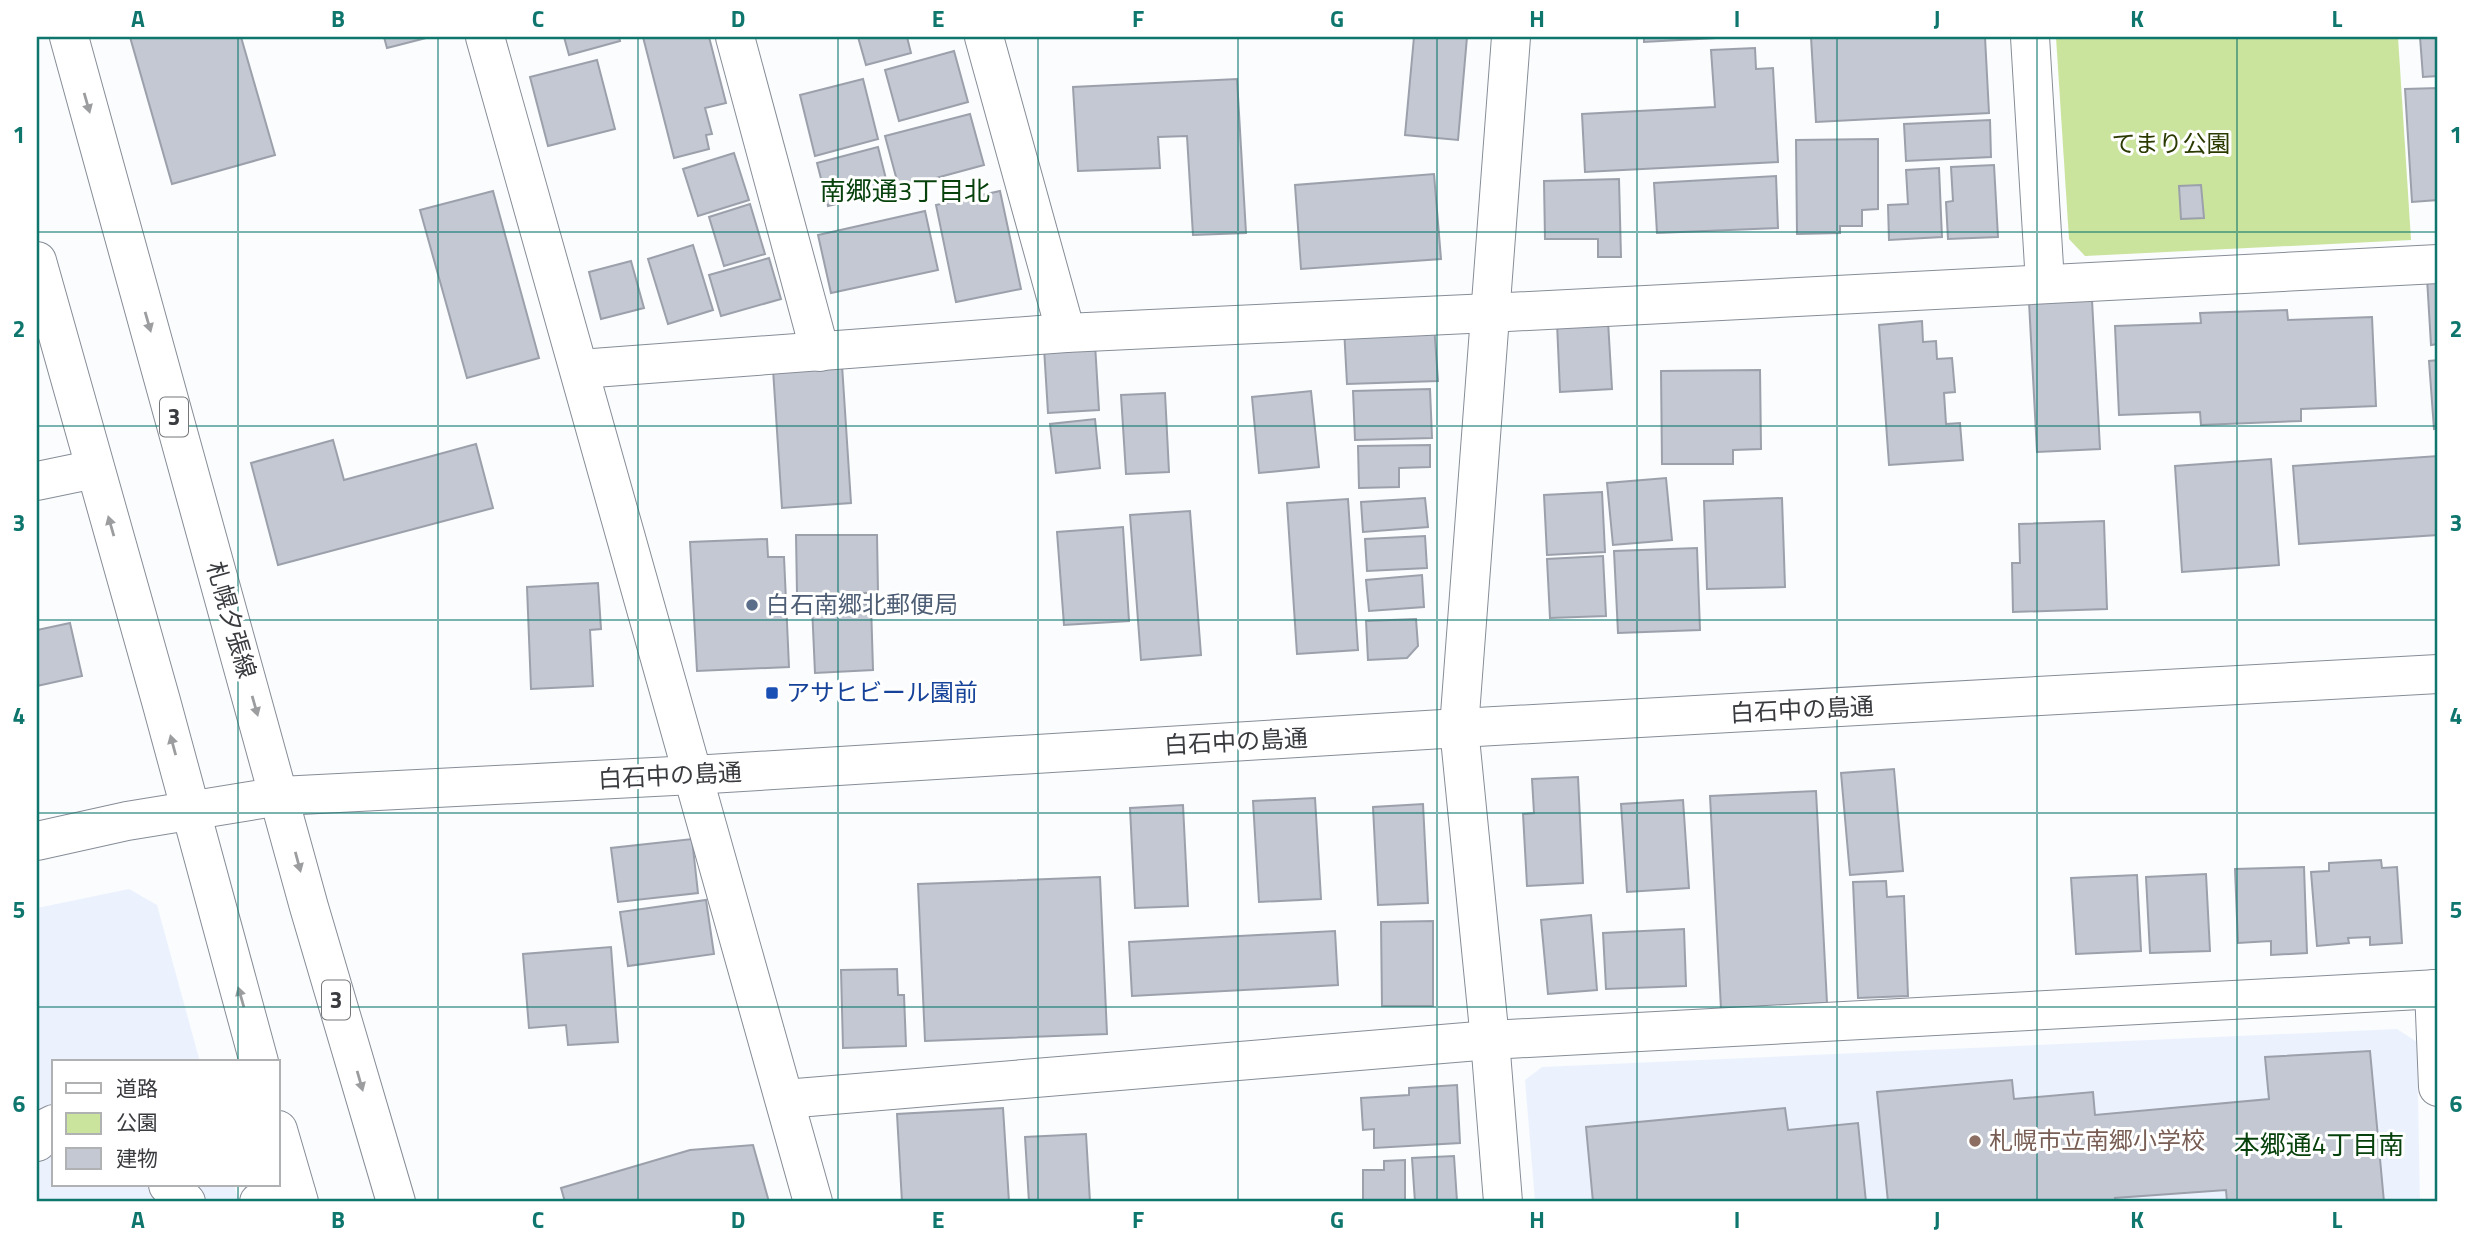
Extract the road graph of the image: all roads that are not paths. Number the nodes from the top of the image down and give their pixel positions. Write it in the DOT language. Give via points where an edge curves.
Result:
graph roads {
  1 [pos="69,37"];
  2 [pos="485,37"];
  3 [pos="735,37"];
  4 [pos="984,37"];
  5 [pos="1510,37"];
  6 [pos="2030,37"];
  7 [pos="37,261"];
  8 [pos="2438,264"];
  9 [pos="2045,283"];
  10 [pos="1489,313"];
  11 [pos="1066,333"];
  12 [pos="820,352"];
  13 [pos="580,369"];
  14 [pos="95,469"];
  15 [pos="37,481"];
  16 [pos="2438,674"];
  17 [pos="1459,728"];
  18 [pos="693,775"];
  19 [pos="280,796"];
  20 [pos="190,811"];
  21 [pos="37,841"];
  22 [pos="2436,989"];
  23 [pos="1490,1040"];
  24 [pos="258,1060"];
  25 [pos="2438,1087"];
  26 [pos="785,1099"];
  27 [pos="52,1125"];
  28 [pos="280,1137"];
  29 [pos="37,1142"];
  30 [pos="169,1186"];
  31 [pos="297,1198"];
  32 [pos="186,1202"];
  33 [pos="259,1202"];
  34 [pos="396,1202"];
  35 [pos="813,1202"];
  36 [pos="1503,1202"];
  1 -- 19 [label="street, 札幌夕張線 / 3, one-way"];
  2 -- 13 [label="street"];
  3 -- 12 [label="street"];
  4 -- 11 [label="street"];
  5 -- 10 [label="street"];
  6 -- 9 [label="street"];
  7 -- 14 [label="street"];
  8 -- 9 [label="street"];
  9 -- 10 [label="street"];
  10 -- 11 [label="street"];
  10 -- 17 [label="street"];
  11 -- 12 [label="street"];
  12 -- 13 [label="street"];
  13 -- 18 [label="street"];
  14 -- 15 [label="street"];
  20 -- 14 [label="street, one-way"];
  16 -- 17 [label="street, 白石中の島通"];
  17 -- 18 [label="street, 白石中の島通"];
  17 -- 23 [label="street"];
  18 -- 19 [label="street, 白石中の島通"];
  18 -- 26 [label="street"];
  19 -- 20 [label="street, 白石中の島通"];
  19 -- 34 [label="street, 札幌夕張線 / 3, one-way"];
  20 -- 21 [label="street, 白石中の島通"];
  24 -- 20 [label="street, one-way"];
  22 -- 23 [label="street"];
  22 -- 25 [label="street"];
  23 -- 26 [label="street"];
  23 -- 36 [label="street"];
  26 -- 35 [label="street"];
  27 -- 29 [label="street"];
  28 -- 31 [label="street"];
  30 -- 32 [label="street"];
  31 -- 33 [label="street"];
}
